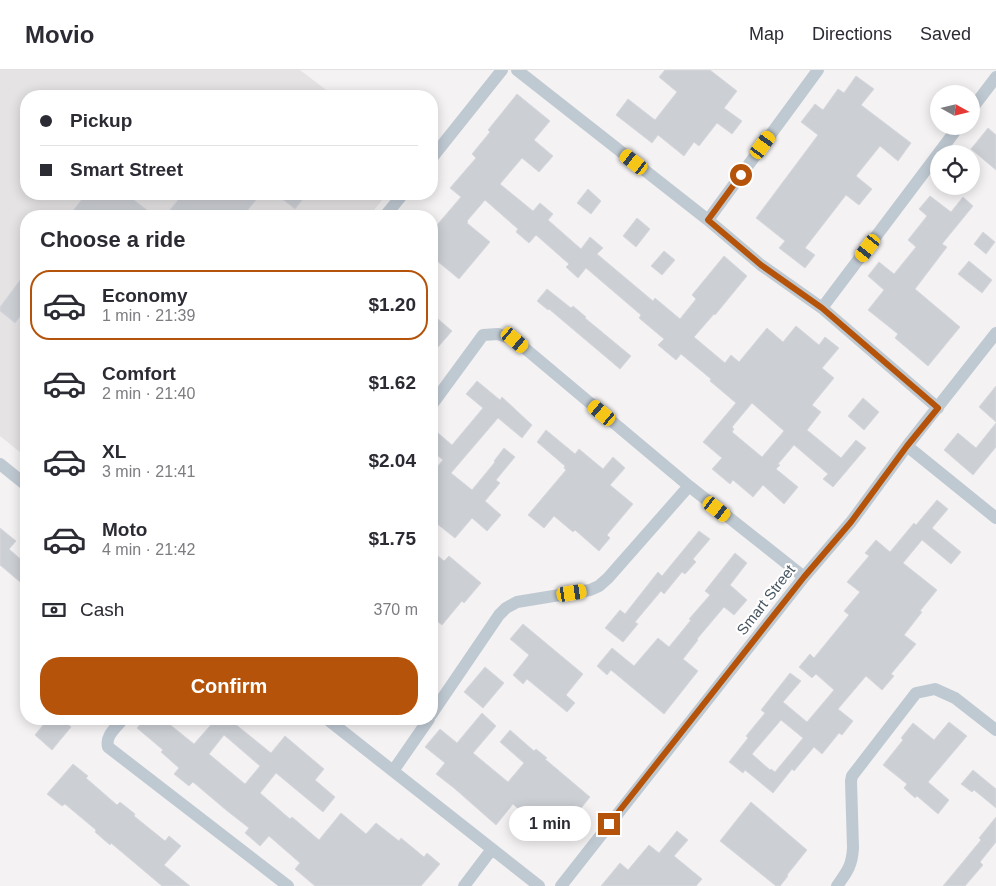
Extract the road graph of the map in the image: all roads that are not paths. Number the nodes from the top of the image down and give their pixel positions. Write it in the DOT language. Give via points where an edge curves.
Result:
graph roads {
  1 [pos="502,70"];
  2 [pos="517,70"];
  3 [pos="818,70"];
  4 [pos="996,77"];
  5 [pos="980,98"];
  6 [pos="952,135"];
  7 [pos="438,150"];
  8 [pos="398,200"];
  9 [pos="391,210"];
  10 [pos="708,220"];
  11 [pos="822,308"];
  12 [pos="996,333"];
  13 [pos="438,396"];
  14 [pos="938,408"];
  15 [pos="907,446"];
  16 [pos="0,464"];
  17 [pos="20,480"];
  18 [pos="688,486"];
  19 [pos="996,518"];
  20 [pos="804,577"];
  21 [pos="438,705"];
  22 [pos="118,725"];
  23 [pos="335,725"];
  24 [pos="425,725"];
  25 [pos="996,730"];
  26 [pos="394,771"];
  27 [pos="492,849"];
  28 [pos="288,886"];
  29 [pos="464,886"];
  30 [pos="539,886"];
  31 [pos="560,886"];
  32 [pos="837,886"];
  1 -- 7 [label="street"];
  2 -- 10 [label="street"];
  3 -- 10 [label="street"];
  4 -- 5 [label="street"];
  6 -- 11 [label="street"];
  8 -- 9 [label="street"];
  10 -- 11 [label="street" via="761,265"];
  11 -- 14 [label="street"];
  12 -- 14 [label="street, Smart Street"];
  13 -- 18 [label="street" via="483,335 498,334 515,340"];
  14 -- 15 [label="street, Smart Street"];
  15 -- 19 [label="street"];
  15 -- 20 [label="street, Smart Street" via="851,522"];
  16 -- 17 [label="street"];
  18 -- 20 [label="street"];
  18 -- 21 [label="street" via="599,586 517,602 506,608 498,615"];
  20 -- 31 [label="street, Smart Street"];
  22 -- 28 [label="street" via="108,736 108,747"];
  23 -- 26 [label="street"];
  24 -- 26 [label="street"];
  25 -- 32 [label="street" via="955,698 935,689 916,693 852,776 852,857 849,869"];
  26 -- 27 [label="street"];
  27 -- 29 [label="street"];
  27 -- 30 [label="street"];
}
